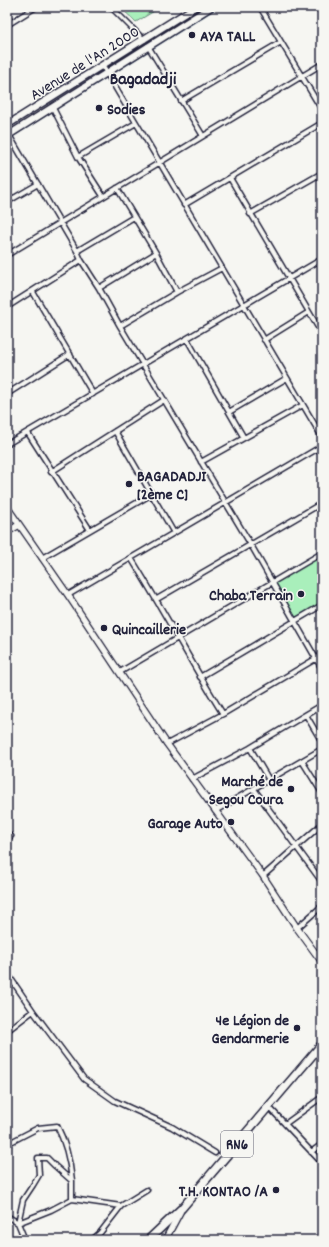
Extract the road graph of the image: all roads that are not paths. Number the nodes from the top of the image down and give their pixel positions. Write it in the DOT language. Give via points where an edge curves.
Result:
graph roads {
  1 [pos="36,7"];
  2 [pos="111,7"];
  3 [pos="195,7"];
  4 [pos="211,7"];
  5 [pos="260,7"];
  6 [pos="28,9"];
  7 [pos="7,26"];
  8 [pos="144,40"];
  9 [pos="281,42"];
  10 [pos="148,46"];
  11 [pos="322,64"];
  12 [pos="102,65"];
  13 [pos="107,73"];
  14 [pos="302,76"];
  15 [pos="181,101"];
  16 [pos="53,108"];
  17 [pos="322,110"];
  18 [pos="136,123"];
  19 [pos="322,123"];
  20 [pos="7,125"];
  21 [pos="8,136"];
  22 [pos="203,136"];
  23 [pos="78,157"];
  24 [pos="160,162"];
  25 [pos="322,173"];
  26 [pos="230,178"];
  27 [pos="38,184"];
  28 [pos="117,188"];
  29 [pos="104,196"];
  30 [pos="7,202"];
  31 [pos="184,205"];
  32 [pos="250,214"];
  33 [pos="134,217"];
  34 [pos="60,223"];
  35 [pos="77,251"];
  36 [pos="156,253"];
  37 [pos="7,255"];
  38 [pos="322,259"];
  39 [pos="81,260"];
  40 [pos="222,268"];
  41 [pos="290,278"];
  42 [pos="99,288"];
  43 [pos="33,292"];
  44 [pos="177,292"];
  45 [pos="244,305"];
  46 [pos="7,307"];
  47 [pos="309,312"];
  48 [pos="120,326"];
  49 [pos="322,334"];
  50 [pos="187,339"];
  51 [pos="264,340"];
  52 [pos="70,354"];
  53 [pos="143,364"];
  54 [pos="287,378"];
  55 [pos="7,394"];
  56 [pos="93,394"];
  57 [pos="164,400"];
  58 [pos="303,405"];
  59 [pos="228,412"];
  60 [pos="115,431"];
  61 [pos="28,433"];
  62 [pos="322,437"];
  63 [pos="244,438"];
  64 [pos="7,444"];
  65 [pos="322,446"];
  66 [pos="201,462"];
  67 [pos="51,472"];
  68 [pos="152,494"];
  69 [pos="225,503"];
  70 [pos="322,503"];
  71 [pos="7,507"];
  72 [pos="19,525"];
  73 [pos="90,530"];
  74 [pos="7,532"];
  75 [pos="174,533"];
  76 [pos="250,544"];
  77 [pos="322,553"];
  78 [pos="42,558"];
  79 [pos="131,558"];
  80 [pos="272,583"];
  81 [pos="68,595"];
  82 [pos="157,599"];
  83 [pos="322,606"];
  84 [pos="295,621"];
  85 [pos="179,638"];
  86 [pos="322,655"];
  87 [pos="316,659"];
  88 [pos="322,669"];
  89 [pos="120,672"];
  90 [pos="200,677"];
  91 [pos="322,706"];
  92 [pos="222,714"];
  93 [pos="306,715"];
  94 [pos="322,742"];
  95 [pos="167,744"];
  96 [pos="250,748"];
  97 [pos="322,749"];
  98 [pos="302,760"];
  99 [pos="192,779"];
  100 [pos="269,780"];
  101 [pos="254,789"];
  102 [pos="322,793"];
  103 [pos="215,811"];
  104 [pos="322,824"];
  105 [pos="296,847"];
  106 [pos="263,876"];
  107 [pos="322,882"];
  108 [pos="322,906"];
  109 [pos="297,928"];
  110 [pos="322,962"];
  111 [pos="7,973"];
  112 [pos="33,1011"];
  113 [pos="8,1028"];
  114 [pos="322,1044"];
  115 [pos="322,1097"];
  116 [pos="269,1107"];
  117 [pos="285,1124"];
  118 [pos="7,1144"];
  119 [pos="322,1144"];
  120 [pos="311,1152"];
  121 [pos="215,1153"];
  122 [pos="322,1163"];
  123 [pos="72,1181"];
  124 [pos="147,1190"];
  125 [pos="72,1199"];
  126 [pos="121,1206"];
  127 [pos="182,1208"];
  128 [pos="7,1216"];
  129 [pos="18,1223"];
  130 [pos="25,1240"];
  131 [pos="92,1240"];
  132 [pos="148,1240"];
  133 [pos="165,1240"];
  1 -- 6 [label="street"];
  2 -- 8 [label="street"];
  3 -- 8 [label="main road, Avenue de l'An 2000"];
  4 -- 10 [label="main road, Avenue de l'An 2000"];
  5 -- 9 [label="street"];
  6 -- 7 [label="street"];
  8 -- 12 [label="main road, Avenue de l'An 2000"];
  9 -- 14 [label="street"];
  9 -- 15 [label="street"];
  10 -- 13 [label="main road, Avenue de l'An 2000"];
  10 -- 15 [label="street"];
  11 -- 14 [label="street"];
  12 -- 13 [label="street"];
  12 -- 20 [label="main road, Avenue de l'An 2000"];
  13 -- 16 [label="main road, Avenue de l'An 2000"];
  13 -- 18 [label="street"];
  14 -- 17 [label="street"];
  14 -- 22 [label="street"];
  15 -- 22 [label="street"];
  16 -- 21 [label="main road, Avenue de l'An 2000"];
  16 -- 23 [label="street"];
  18 -- 23 [label="street"];
  18 -- 24 [label="street"];
  19 -- 26 [label="street"];
  21 -- 27 [label="street"];
  22 -- 24 [label="street"];
  23 -- 29 [label="street"];
  24 -- 28 [label="street"];
  24 -- 31 [label="street"];
  25 -- 32 [label="street"];
  26 -- 31 [label="street"];
  26 -- 32 [label="street"];
  27 -- 30 [label="street"];
  27 -- 34 [label="street"];
  28 -- 29 [label="street"];
  28 -- 33 [label="street"];
  29 -- 34 [label="street"];
  31 -- 40 [label="street"];
  32 -- 41 [label="street"];
  33 -- 35 [label="street"];
  33 -- 36 [label="street"];
  34 -- 35 [label="street"];
  34 -- 37 [label="street"];
  35 -- 39 [label="street"];
  36 -- 42 [label="street"];
  36 -- 44 [label="street"];
  38 -- 41 [label="street"];
  39 -- 42 [label="street"];
  39 -- 43 [label="street"];
  40 -- 44 [label="street"];
  40 -- 45 [label="street"];
  41 -- 45 [label="street"];
  41 -- 47 [label="street"];
  42 -- 48 [label="street"];
  43 -- 46 [label="street"];
  43 -- 52 [label="street"];
  44 -- 48 [label="street"];
  45 -- 50 [label="street"];
  45 -- 51 [label="street"];
  47 -- 49 [label="street"];
  47 -- 51 [label="street"];
  48 -- 53 [label="street"];
  50 -- 53 [label="street"];
  50 -- 59 [label="street"];
  51 -- 54 [label="street"];
  52 -- 55 [label="street"];
  52 -- 56 [label="street"];
  53 -- 56 [label="street"];
  53 -- 57 [label="street"];
  54 -- 58 [label="street"];
  54 -- 59 [label="street"];
  56 -- 61 [label="street"];
  57 -- 60 [label="street"];
  57 -- 66 [label="street"];
  58 -- 62 [label="street"];
  58 -- 63 [label="street"];
  59 -- 63 [label="street"];
  60 -- 67 [label="street"];
  60 -- 68 [label="street"];
  61 -- 64 [label="street"];
  61 -- 67 [label="street"];
  63 -- 66 [label="street"];
  65 -- 69 [label="street"];
  66 -- 69 [label="street"];
  67 -- 73 [label="street"];
  68 -- 73 [label="street"];
  68 -- 75 [label="street"];
  69 -- 75 [label="street"];
  69 -- 76 [label="street"];
  70 -- 76 [label="street"];
  71 -- 72 [label="street"];
  72 -- 74 [label="street"];
  72 -- 78 [label="street"];
  73 -- 78 [label="street"];
  75 -- 79 [label="street"];
  76 -- 80 [label="street"];
  76 -- 82 [label="street"];
  77 -- 80 [label="street"];
  78 -- 81 [label="street"];
  79 -- 81 [label="street"];
  79 -- 82 [label="street"];
  80 -- 84 [label="street"];
  80 -- 85 [label="street"];
  81 -- 89 [label="street"];
  82 -- 85 [label="street"];
  83 -- 84 [label="street"];
  84 -- 87 [label="street"];
  84 -- 90 [label="street"];
  85 -- 89 [label="street"];
  85 -- 90 [label="street"];
  86 -- 87 [label="street"];
  87 -- 88 [label="street"];
  87 -- 92 [label="street"];
  89 -- 95 [label="street"];
  90 -- 92 [label="street"];
  91 -- 93 [label="street"];
  92 -- 95 [label="street"];
  93 -- 94 [label="street"];
  93 -- 96 [label="street"];
  95 -- 99 [label="street"];
  96 -- 99 [label="street"];
  96 -- 100 [label="street"];
  97 -- 98 [label="street"];
  98 -- 100 [label="street"];
  98 -- 102 [label="street"];
  99 -- 103 [label="street"];
  100 -- 101 [label="street"];
  101 -- 103 [label="street"];
  101 -- 105 [label="street"];
  103 -- 106 [label="street"];
  104 -- 105 [label="street"];
  105 -- 106 [label="street"];
  105 -- 107 [label="street"];
  106 -- 109 [label="street"];
  108 -- 109 [label="street"];
  109 -- 110 [label="street"];
  111 -- 112 [label="street"];
  112 -- 113 [label="street"];
  112 -- 121 [label="street" via="84,1079 115,1101 172,1127"];
  114 -- 116 [label="highway, RN6"];
  115 -- 117 [label="street"];
  116 -- 117 [label="street"];
  116 -- 127 [label="highway, RN6"];
  117 -- 120 [label="street"];
  118 -- 123 [label="street" via="38,1128 57,1126 63,1136"];
  119 -- 120 [label="street"];
  120 -- 122 [label="street"];
  123 -- 125 [label="street"];
  123 -- 129 [label="street" via="48,1158 38,1158 39,1175 23,1200"];
  124 -- 126 [label="street"];
  125 -- 126 [label="street"];
  125 -- 129 [label="street"];
  126 -- 131 [label="street" via="100,1234"];
  127 -- 132 [label="highway, RN6"];
  127 -- 133 [label="street"];
  128 -- 129 [label="street"];
  129 -- 130 [label="street"];
}
